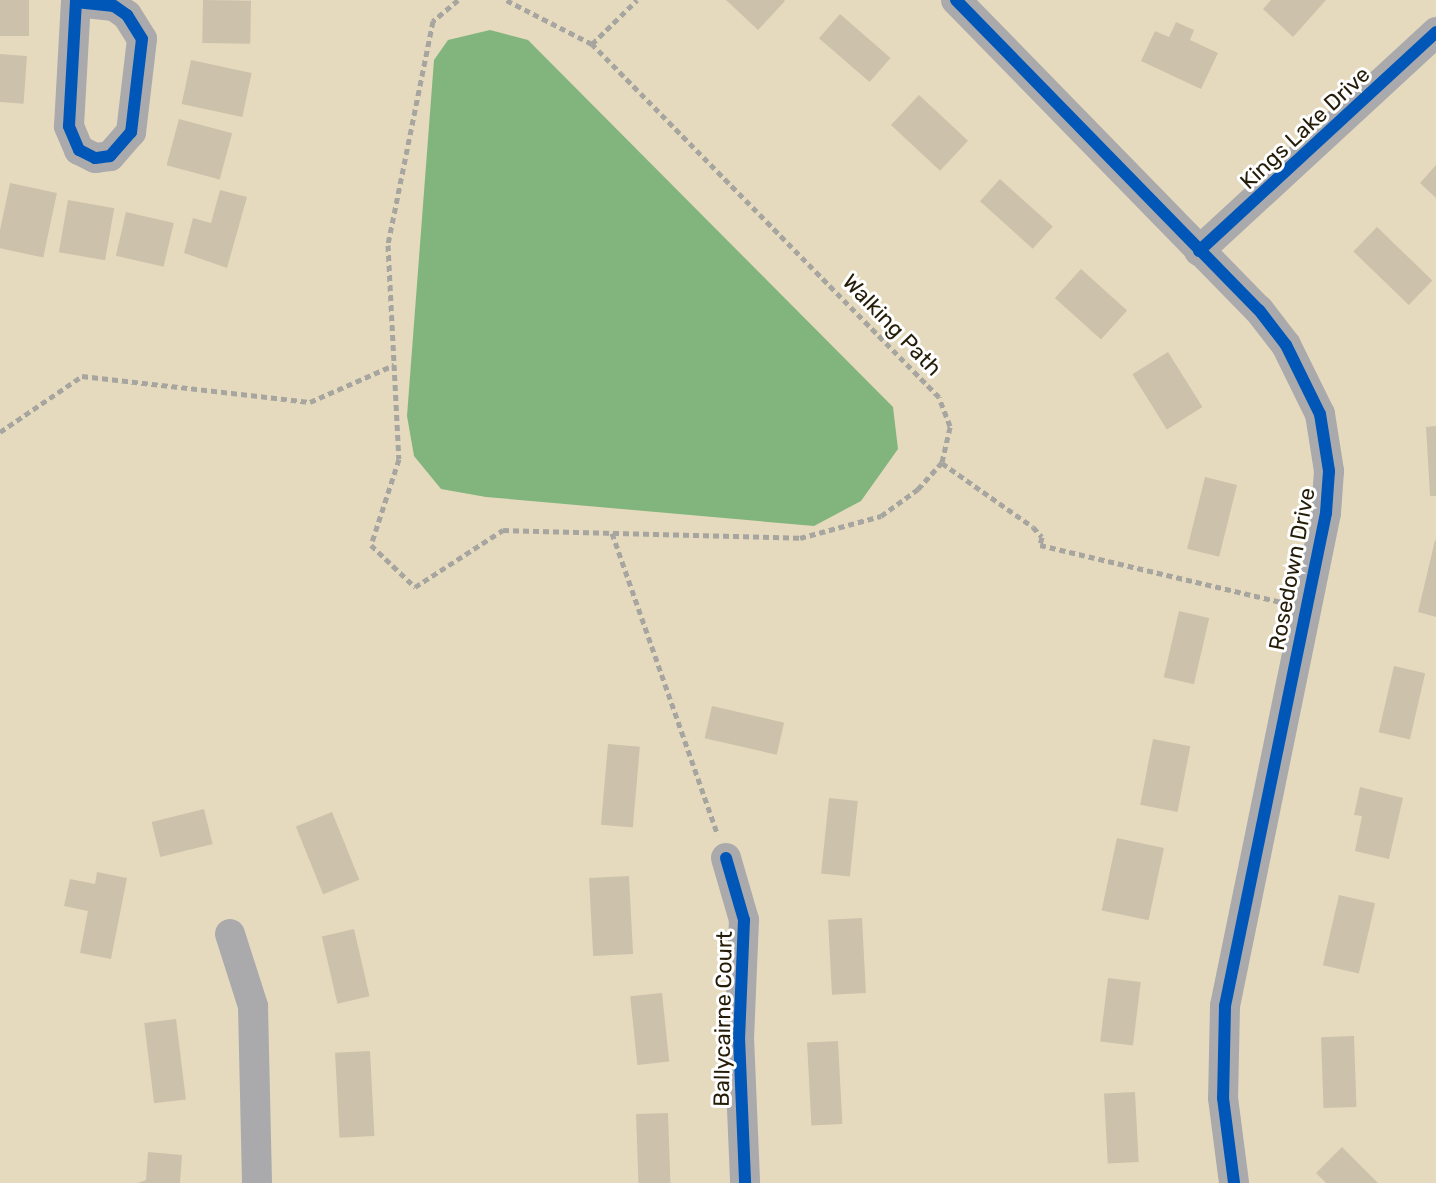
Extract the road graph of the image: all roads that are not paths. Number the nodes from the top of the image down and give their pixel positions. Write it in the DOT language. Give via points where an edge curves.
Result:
graph roads {
  1 [pos="956,0"];
  2 [pos="76,1"];
  3 [pos="1436,32"];
  4 [pos="1199,251"];
  5 [pos="726,858"];
  6 [pos="230,934"];
  7 [pos="257,1183"];
  8 [pos="745,1183"];
  9 [pos="1234,1183"];
  1 -- 4 [label="street, Rosedown Drive"];
  2 -- 2 [label="street" via="69,126 79,150 95,158 110,156 131,132 142,39 127,15 114,6"];
  3 -- 4 [label="street, Kings Lake Drive"];
  4 -- 9 [label="street, Rosedown Drive" via="1286,345 1320,414 1328,485 1225,1006 1223,1098"];
  5 -- 8 [label="street, Ballycairne Court" via="744,920 739,1037"];
  6 -- 7 [label="street" via="253,1006"];
}
